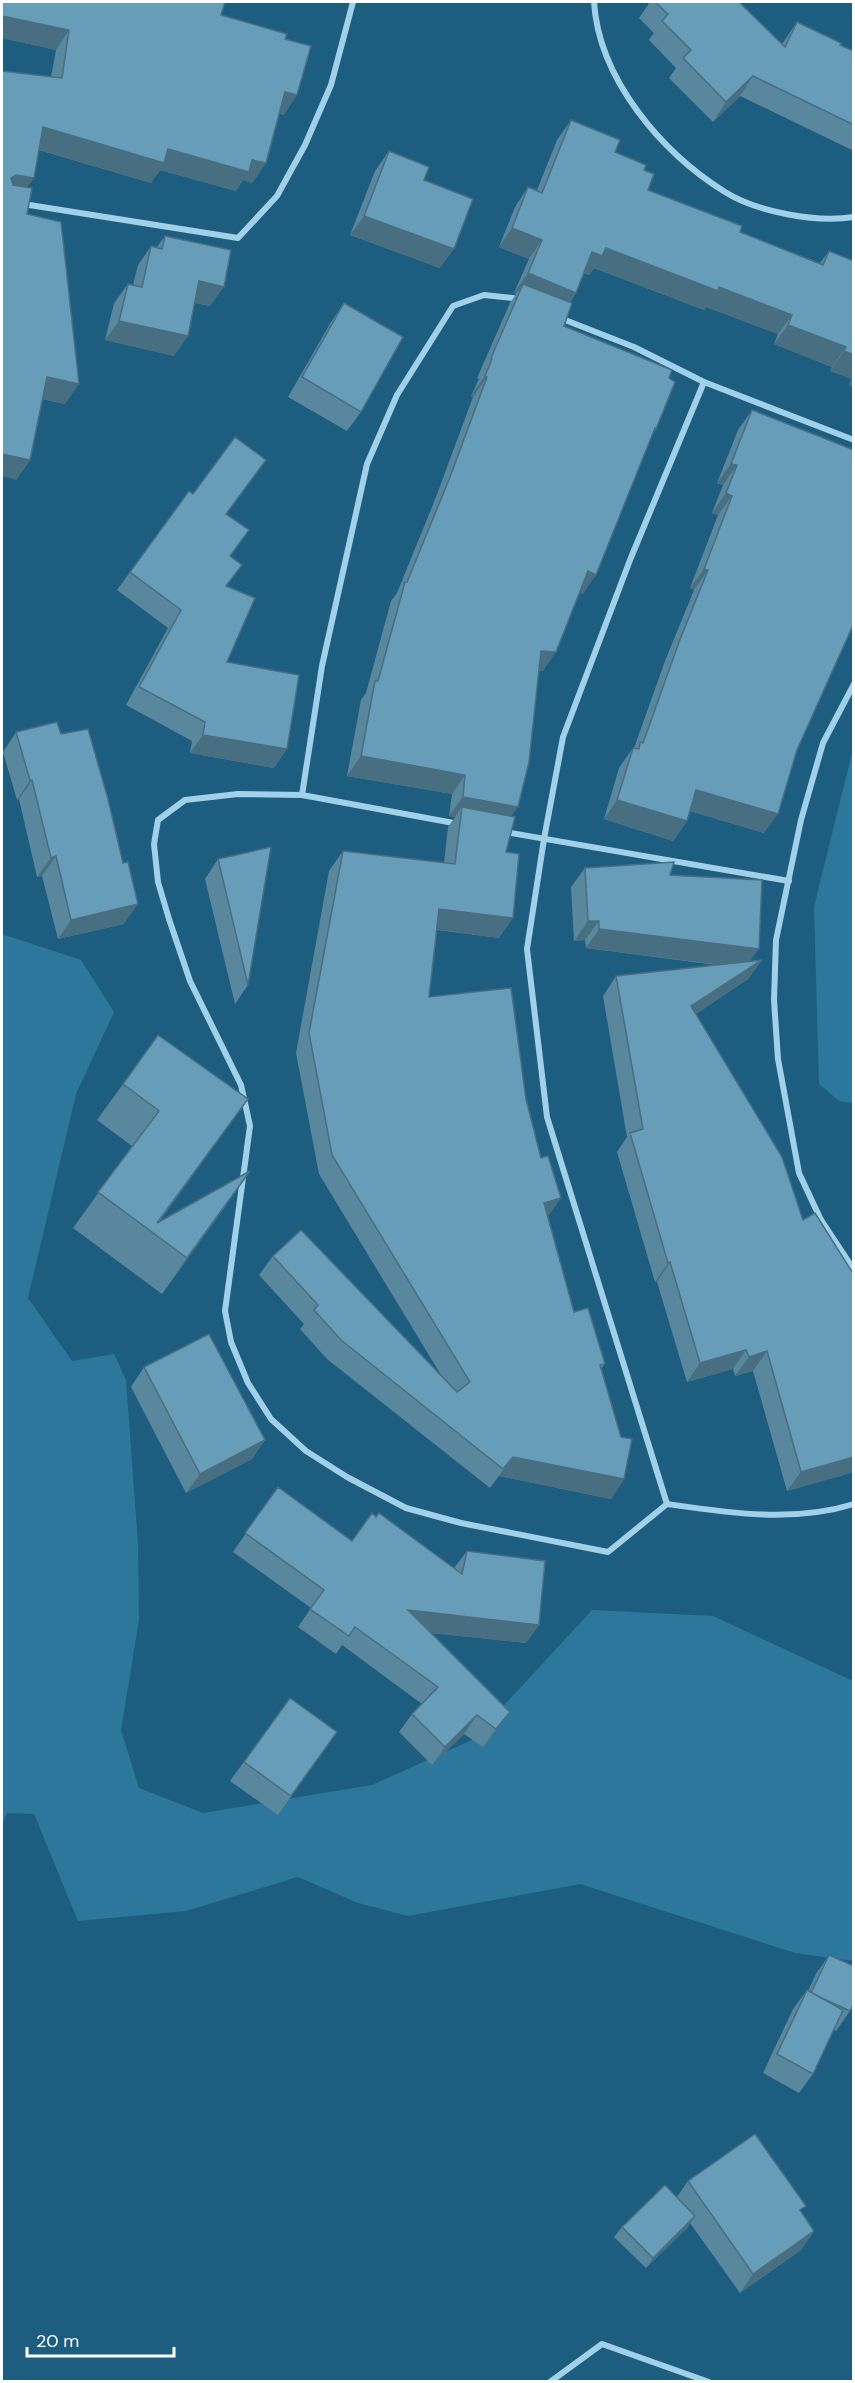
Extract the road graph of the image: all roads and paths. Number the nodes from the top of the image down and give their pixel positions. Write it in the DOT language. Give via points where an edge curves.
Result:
graph roads {
  1 [pos="353,2"];
  2 [pos="594,2"];
  3 [pos="13,202"];
  4 [pos="854,217"];
  5 [pos="524,303"];
  6 [pos="557,316"];
  7 [pos="704,382"];
  8 [pos="854,440"];
  9 [pos="854,684"];
  10 [pos="302,795"];
  11 [pos="462,824"];
  12 [pos="497,831"];
  13 [pos="544,839"];
  14 [pos="789,880"];
  15 [pos="854,1270"];
  16 [pos="667,1504"];
  17 [pos="854,1504"];
  18 [pos="550,2382"];
  19 [pos="709,2382"];
  1 -- 3 [label="street" via="331,85 305,145 277,196 238,238"];
  2 -- 4 [label="street" via="603,46 625,94 655,133 686,164 726,193 772,212"];
  5 -- 10 [label="street" via="484,295 453,306 397,395 364,475 322,666"];
  6 -- 7 [label="street" via="634,347"];
  7 -- 8 [label="street"];
  7 -- 13 [label="street" via="630,560 563,737"];
  9 -- 14 [label="street" via="822,743"];
  10 -- 11 [label="street"];
  10 -- 16 [label="street" via="238,794 185,800 158,820 154,844 158,882 172,929 190,981 240,1085 250,1126 225,1311 231,1342 249,1383 271,1419 306,1451 406,1508 608,1552"];
  12 -- 13 [label="street"];
  13 -- 14 [label="street"];
  13 -- 16 [label="street" via="527,949 547,1117"];
  14 -- 15 [label="street" via="776,940 774,1000 779,1070 799,1173 821,1220"];
  16 -- 17 [label="street" via="777,1515 828,1511"];
  18 -- 19 [label="street" via="602,2344"];
}
